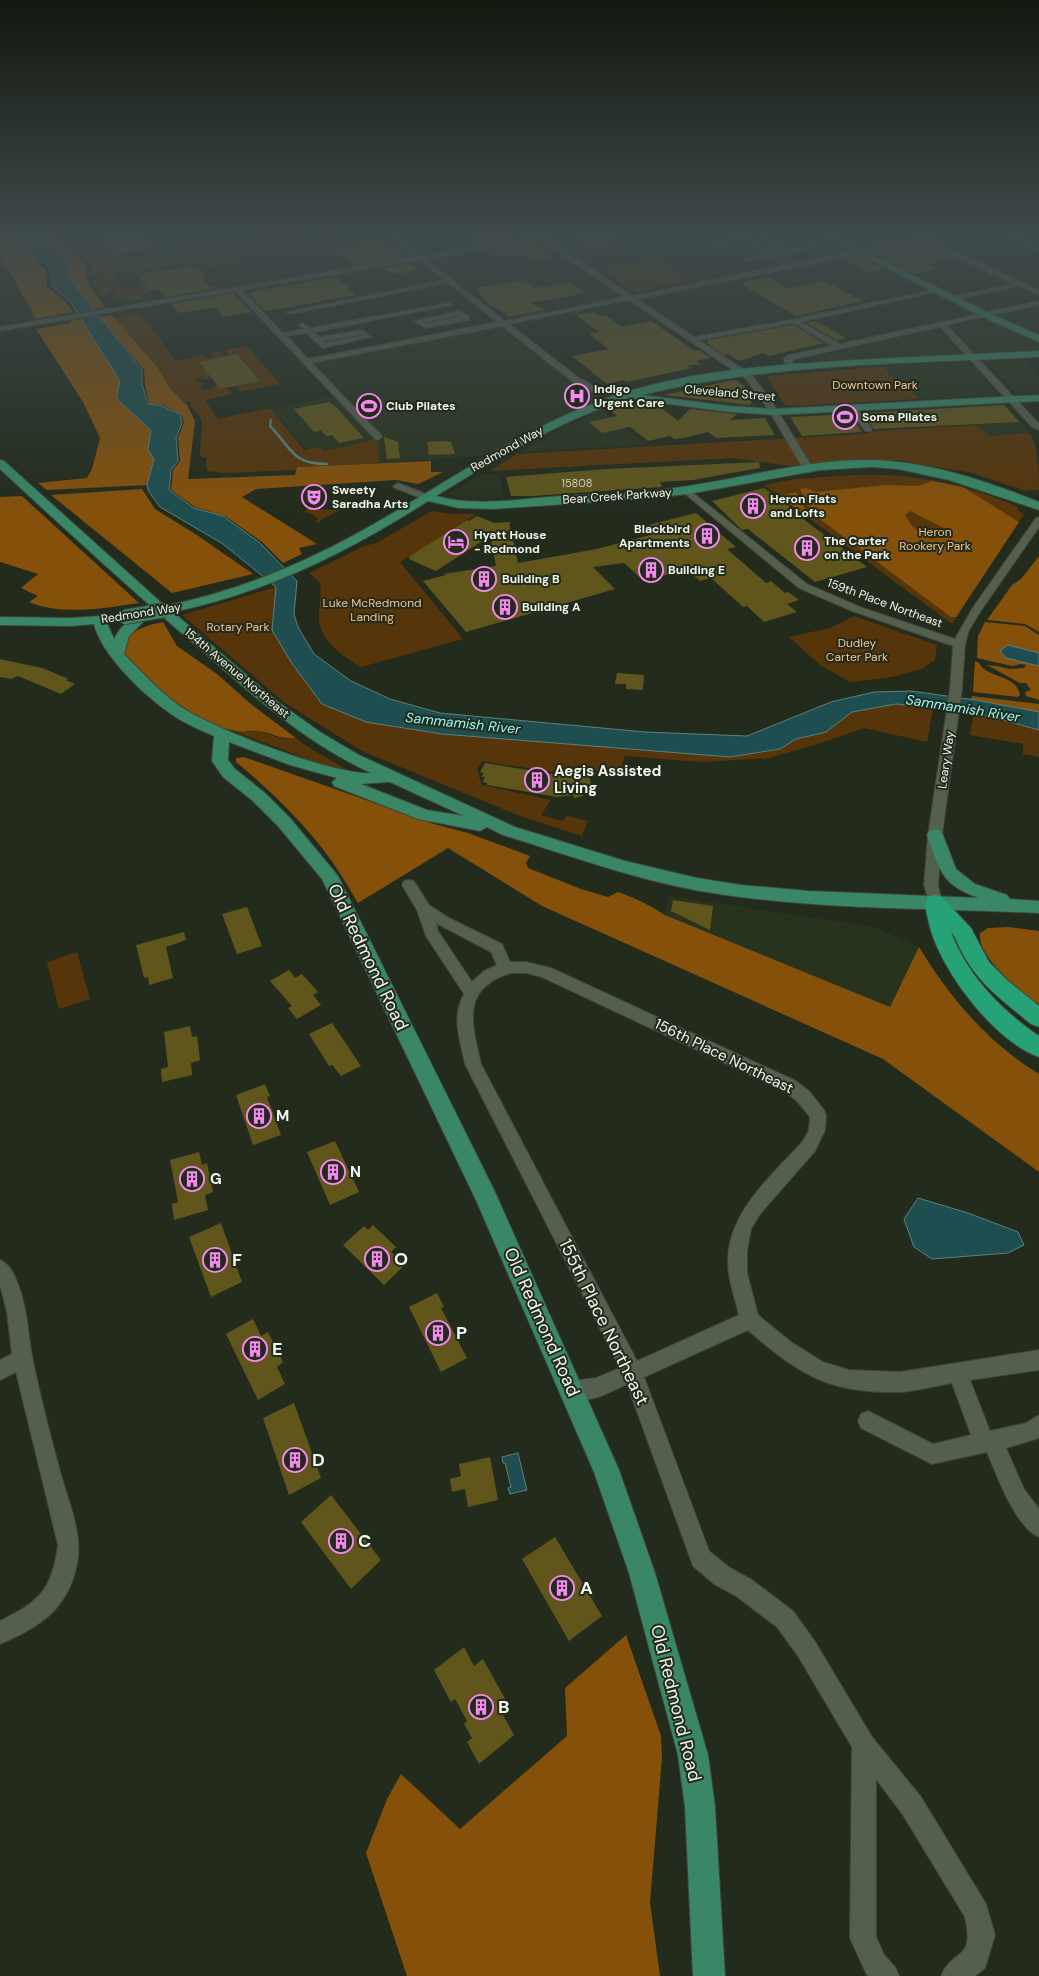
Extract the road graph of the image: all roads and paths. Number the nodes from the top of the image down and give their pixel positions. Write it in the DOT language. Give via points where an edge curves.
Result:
graph roads {
  1 [pos="276,329"];
  2 [pos="312,329"];
  3 [pos="477,329"];
  4 [pos="511,329"];
  5 [pos="678,329"];
  6 [pos="748,329"];
  7 [pos="808,329"];
  8 [pos="922,329"];
  9 [pos="946,329"];
  10 [pos="1017,329"];
  11 [pos="308,330"];
  12 [pos="282,335"];
  13 [pos="693,339"];
  14 [pos="1039,339"];
  15 [pos="318,340"];
  16 [pos="840,347"];
  17 [pos="1039,354"];
  18 [pos="972,357"];
  19 [pos="307,362"];
  20 [pos="792,367"];
  21 [pos="742,372"];
  22 [pos="588,386"];
  23 [pos="629,396"];
  24 [pos="1039,398"];
  25 [pos="1011,399"];
  26 [pos="603,404"];
  27 [pos="852,408"];
  28 [pos="774,412"];
  29 [pos="1037,426"];
  30 [pos="868,429"];
  31 [pos="378,437"];
  32 [pos="1039,437"];
  33 [pos="0,463"];
  34 [pos="909,468"];
  35 [pos="808,470"];
  36 [pos="398,486"];
  37 [pos="687,491"];
  38 [pos="426,497"];
  39 [pos="1039,506"];
  40 [pos="1039,520"];
  41 [pos="165,610"];
  42 [pos="100,620"];
  43 [pos="131,620"];
  44 [pos="0,621"];
  45 [pos="959,644"];
  46 [pos="117,654"];
  47 [pos="222,734"];
  48 [pos="296,761"];
  49 [pos="392,777"];
  50 [pos="509,831"];
  51 [pos="935,835"];
  52 [pos="409,885"];
  53 [pos="935,902"];
  54 [pos="1034,906"];
  55 [pos="424,909"];
  56 [pos="497,972"];
  57 [pos="471,991"];
  58 [pos="1039,1018"];
  59 [pos="1039,1048"];
  60 [pos="0,1269"];
  61 [pos="750,1320"];
  62 [pos="22,1360"];
  63 [pos="1039,1360"];
  64 [pos="0,1370"];
  65 [pos="633,1373"];
  66 [pos="958,1373"];
  67 [pos="572,1391"];
  68 [pos="868,1421"];
  69 [pos="1039,1424"];
  70 [pos="989,1442"];
  71 [pos="1039,1526"];
  72 [pos="0,1633"];
  73 [pos="864,1745"];
  74 [pos="709,1976"];
  75 [pos="886,1976"];
  76 [pos="954,1976"];
  1 -- 12 [label="street"];
  2 -- 11 [label="street"];
  3 -- 19 [label="street"];
  4 -- 22 [label="street"];
  5 -- 13 [label="street"];
  6 -- 13 [label="street"];
  7 -- 16 [label="street"];
  8 -- 16 [label="street"];
  9 -- 18 [label="street"];
  10 -- 14 [label="main road"];
  11 -- 12 [label="street"];
  11 -- 15 [label="street"];
  12 -- 19 [label="street"];
  13 -- 21 [label="street"];
  15 -- 15 [label="street" via="323,346 368,337 362,332"];
  16 -- 20 [label="street" via="789,358 787,361"];
  17 -- 18 [label="main road, Redmond Way"];
  18 -- 20 [label="main road, Redmond Way"];
  18 -- 25 [label="street"];
  19 -- 31 [label="street"];
  20 -- 21 [label="main road, Redmond Way"];
  21 -- 23 [label="main road, Redmond Way" via="690,380"];
  21 -- 28 [label="street" via="754,382"];
  22 -- 23 [label="street"];
  22 -- 26 [label="street"];
  23 -- 26 [label="main road, Redmond Way"];
  23 -- 28 [label="main road, Cleveland Street"];
  24 -- 25 [label="main road, Cleveland Street"];
  25 -- 27 [label="main road, Cleveland Street"];
  25 -- 29 [label="street"];
  26 -- 38 [label="main road, Redmond Way" via="543,429"];
  27 -- 28 [label="main road, Cleveland Street"];
  27 -- 30 [label="street"];
  28 -- 35 [label="street"];
  29 -- 32 [label="street" via="1034,430"];
  33 -- 49 [label="main road, 154th Avenue Northeast" via="130,582 273,705 350,757"];
  34 -- 35 [label="main road, Bear Creek Parkway"];
  34 -- 39 [label="main road, Bear Creek Parkway" via="947,474"];
  35 -- 37 [label="main road, Bear Creek Parkway"];
  36 -- 38 [label="street"];
  37 -- 38 [label="main road, Bear Creek Parkway" via="481,506 452,505"];
  37 -- 45 [label="street, 159th Place Northeast" via="808,589"];
  38 -- 41 [label="main road, Redmond Way" via="334,551 267,582"];
  40 -- 45 [label="street, Leary Way" via="977,609"];
  41 -- 43 [label="main road, bridge"];
  42 -- 43 [label="main road, Redmond Way"];
  42 -- 44 [label="main road, Redmond Way"];
  42 -- 46 [label="main road" via="103,633"];
  43 -- 46 [label="main road" via="118,642"];
  45 -- 51 [label="street, Leary Way" via="952,721"];
  46 -- 47 [label="main road" via="172,708"];
  47 -- 48 [label="main road"];
  47 -- 67 [label="main road, Old Redmond Road" via="220,760 224,767 259,796 329,876 486,1197"];
  48 -- 49 [label="main road" via="360,779"];
  48 -- 50 [label="main road" via="324,776 424,815"];
  49 -- 50 [label="main road, 154th Avenue Northeast"];
  50 -- 53 [label="main road, 154th Avenue Northeast" via="624,867 717,887 809,897"];
  51 -- 53 [label="street, Leary Way" via="931,885"];
  51 -- 54 [label="main road" via="949,872 956,879 970,888"];
  52 -- 55 [label="street"];
  53 -- 54 [label="main road, 154th Avenue Northeast"];
  53 -- 58 [label="highway" via="964,933 988,974"];
  53 -- 59 [label="highway" via="946,945 969,982 998,1016"];
  55 -- 56 [label="street" via="497,948"];
  55 -- 57 [label="street" via="431,932"];
  56 -- 57 [label="street" via="479,981"];
  56 -- 61 [label="street, 156th Place Northeast" via="519,966 546,972 790,1086 818,1115 817,1130 809,1146 754,1208 743,1227 738,1274"];
  57 -- 65 [label="street, 155th Place Northeast" via="464,1020 473,1064"];
  60 -- 62 [label="street" via="11,1291"];
  61 -- 65 [label="street"];
  61 -- 66 [label="street" via="784,1349 818,1370 849,1380 900,1382"];
  62 -- 64 [label="street"];
  62 -- 72 [label="street" via="69,1545 67,1570 55,1595 40,1612"];
  63 -- 66 [label="street"];
  65 -- 67 [label="street" via="597,1388"];
  65 -- 73 [label="street, 155th Place Northeast" via="701,1558 785,1619"];
  66 -- 70 [label="street"];
  67 -- 74 [label="main road, Old Redmond Road" via="630,1534 686,1724 700,1807"];
  68 -- 70 [label="street" via="932,1454"];
  69 -- 70 [label="street" via="1031,1432"];
  70 -- 71 [label="street" via="1017,1496"];
  73 -- 75 [label="street" via="863,1938 875,1964"];
  73 -- 76 [label="street, 155th Place Northeast" via="912,1806 977,1913 982,1935 976,1958"];
}
